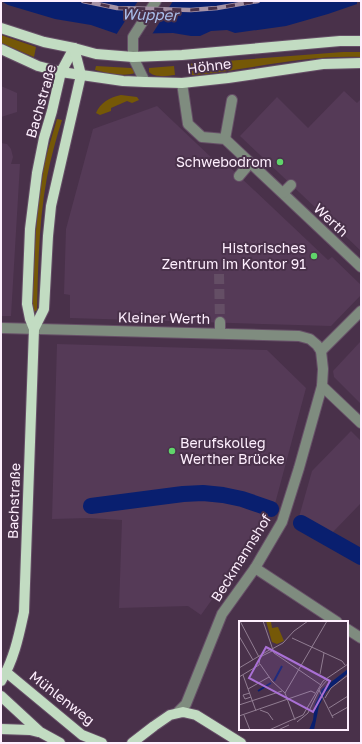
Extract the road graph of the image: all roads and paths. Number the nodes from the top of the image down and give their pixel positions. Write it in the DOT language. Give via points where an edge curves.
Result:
graph roads {
  1 [pos="156,1"];
  2 [pos="1,28"];
  3 [pos="361,41"];
  4 [pos="74,48"];
  5 [pos="1,49"];
  6 [pos="133,57"];
  7 [pos="361,63"];
  8 [pos="61,72"];
  9 [pos="81,75"];
  10 [pos="145,82"];
  11 [pos="182,83"];
  12 [pos="232,100"];
  13 [pos="225,139"];
  14 [pos="250,163"];
  15 [pos="239,176"];
  16 [pos="290,185"];
  17 [pos="282,194"];
  18 [pos="361,267"];
  19 [pos="361,311"];
  20 [pos="220,322"];
  21 [pos="1,328"];
  22 [pos="34,328"];
  23 [pos="220,333"];
  24 [pos="321,351"];
  25 [pos="322,386"];
  26 [pos="361,423"];
  27 [pos="254,568"];
  28 [pos="335,621"];
  29 [pos="348,630"];
  30 [pos="361,638"];
  31 [pos="4,677"];
  32 [pos="1,696"];
  33 [pos="178,712"];
  34 [pos="1,729"];
  35 [pos="40,732"];
  36 [pos="60,743"];
  37 [pos="102,743"];
  38 [pos="132,743"];
  39 [pos="241,743"];
  1 -- 6 [label="street" via="133,37"];
  2 -- 4 [label="main road, Höhne" via="44,42"];
  3 -- 6 [label="main road, Höhne"];
  4 -- 6 [label="main road, Höhne" via="96,54"];
  4 -- 8 [label="main road, Bachstraße"];
  4 -- 9 [label="main road, Bachstraße"];
  5 -- 8 [label="main road, Höhne" via="38,66"];
  6 -- 10 [label="street"];
  7 -- 11 [label="main road, Höhne" via="323,64"];
  8 -- 9 [label="main road, Höhne"];
  8 -- 22 [label="main road, Bachstraße" via="37,173 30,229 27,304"];
  9 -- 10 [label="main road, Höhne"];
  9 -- 22 [label="main road, Bachstraße" via="51,206 44,309"];
  10 -- 11 [label="main road, Höhne"];
  11 -- 13 [label="street" via="188,124 202,137"];
  12 -- 13 [label="street"];
  13 -- 14 [label="street, Werth"];
  14 -- 15 [label="street"];
  14 -- 17 [label="street, Werth"];
  16 -- 17 [label="street"];
  17 -- 18 [label="street, Werth"];
  19 -- 24 [label="street"];
  20 -- 23 [label="street"];
  21 -- 22 [label="street, Kleiner Werth"];
  22 -- 23 [label="street, Kleiner Werth"];
  22 -- 31 [label="main road, Bachstraße" via="24,612 16,646"];
  23 -- 24 [label="street, Kleiner Werth" via="299,336 310,339"];
  24 -- 25 [label="street, Beckmannshof"];
  25 -- 26 [label="street"];
  25 -- 27 [label="street, Beckmannshof" via="282,522"];
  27 -- 28 [label="street"];
  27 -- 33 [label="street, Beckmannshof" via="222,614 186,704"];
  29 -- 30 [label="street"];
  31 -- 37 [label="main road, Mühlenweg" via="82,735"];
  32 -- 35 [label="main road"];
  33 -- 38 [label="main road"];
  33 -- 39 [label="main road" via="190,712"];
  34 -- 35 [label="main road"];
  35 -- 36 [label="main road"];
}
